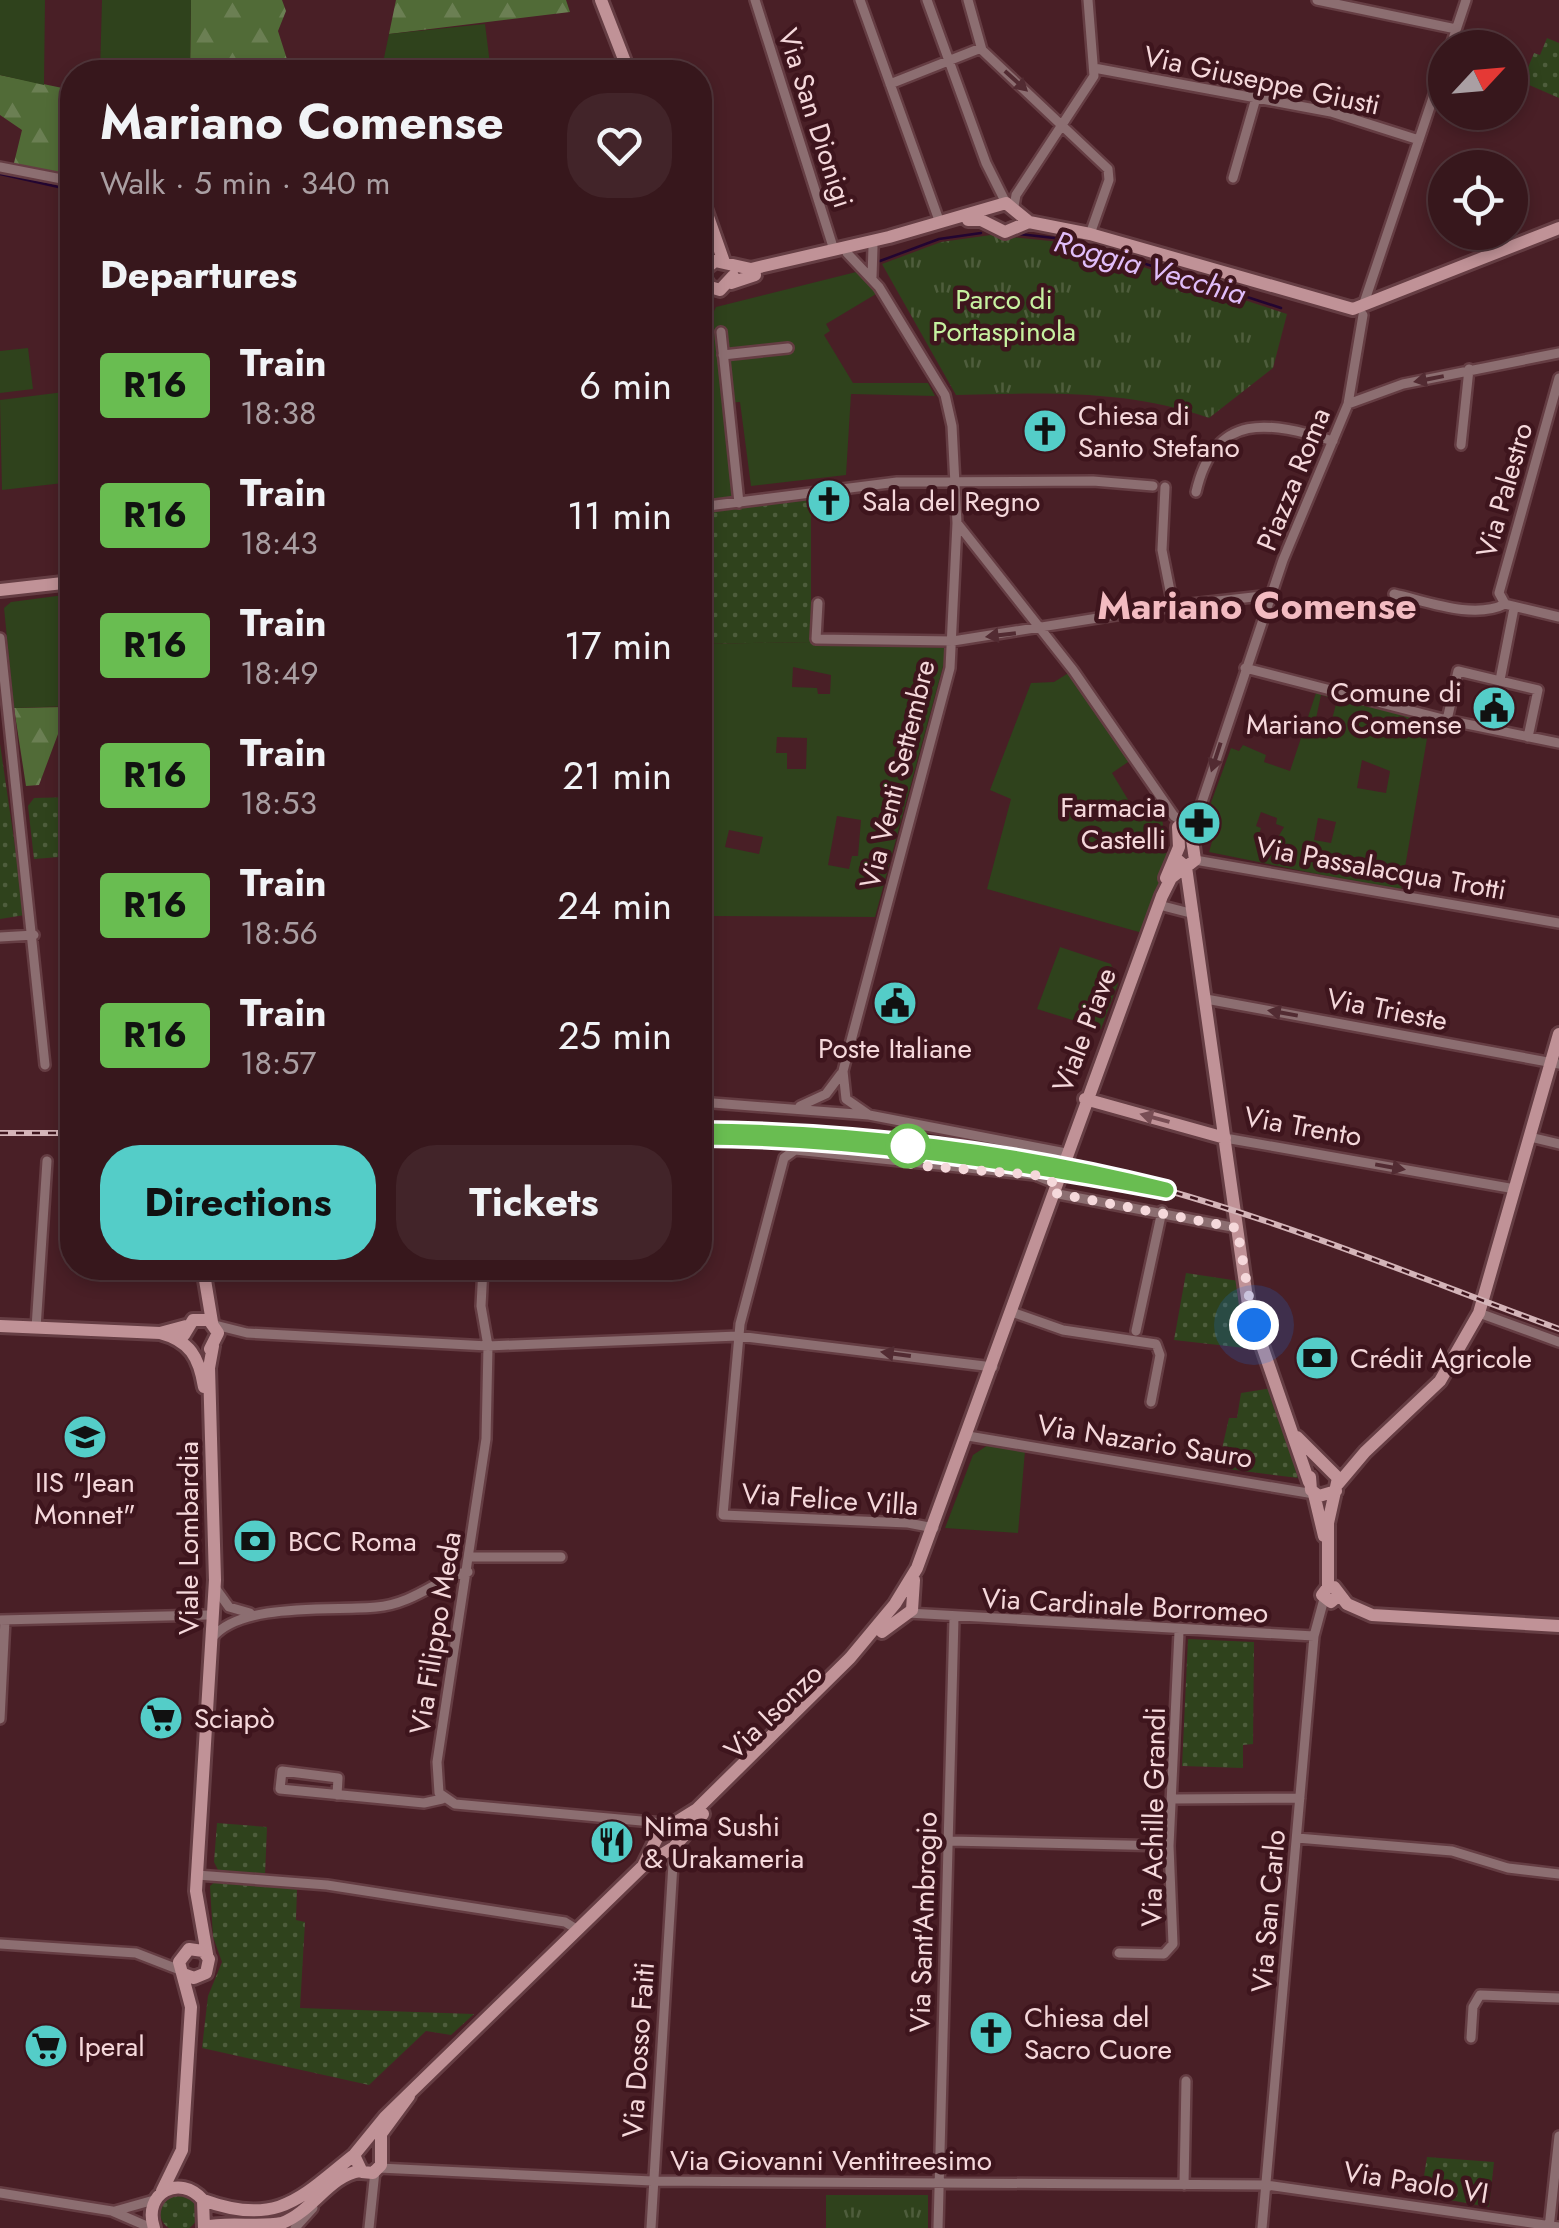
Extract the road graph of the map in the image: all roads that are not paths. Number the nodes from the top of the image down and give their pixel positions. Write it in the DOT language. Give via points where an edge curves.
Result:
graph roads {
  1 [pos="601,0"];
  2 [pos="755,0"];
  3 [pos="860,0"];
  4 [pos="927,0"];
  5 [pos="968,0"];
  6 [pos="1088,0"];
  7 [pos="1318,0"];
  8 [pos="1466,0"];
  9 [pos="1456,29"];
  10 [pos="981,48"];
  11 [pos="624,60"];
  12 [pos="948,61"];
  13 [pos="1094,68"];
  14 [pos="890,84"];
  15 [pos="1256,98"];
  16 [pos="1428,113"];
  17 [pos="1064,125"];
  18 [pos="1419,140"];
  19 [pos="0,167"];
  20 [pos="1233,178"];
  21 [pos="60,179"];
  22 [pos="1010,212"];
  23 [pos="940,222"];
  24 [pos="990,223"];
  25 [pos="1559,228"];
  26 [pos="712,233"];
  27 [pos="1090,234"];
  28 [pos="1559,236"];
  29 [pos="873,247"];
  30 [pos="841,252"];
  31 [pos="721,263"];
  32 [pos="712,272"];
  33 [pos="873,280"];
  34 [pos="1372,280"];
  35 [pos="731,283"];
  36 [pos="712,288"];
  37 [pos="717,290"];
  38 [pos="712,292"];
  39 [pos="1390,297"];
  40 [pos="1363,311"];
  41 [pos="720,332"];
  42 [pos="788,348"];
  43 [pos="1559,353"];
  44 [pos="723,355"];
  45 [pos="1468,369"];
  46 [pos="1559,378"];
  47 [pos="1348,404"];
  48 [pos="1333,441"];
  49 [pos="1461,445"];
  50 [pos="955,483"];
  51 [pos="1196,492"];
  52 [pos="738,503"];
  53 [pos="712,506"];
  54 [pos="957,523"];
  55 [pos="60,583"];
  56 [pos="0,590"];
  57 [pos="1394,594"];
  58 [pos="1271,595"];
  59 [pos="818,602"];
  60 [pos="1174,606"];
  61 [pos="1510,606"];
  62 [pos="1559,618"];
  63 [pos="1043,630"];
  64 [pos="0,638"];
  65 [pos="953,641"];
  66 [pos="1244,668"];
  67 [pos="1500,680"];
  68 [pos="1447,720"];
  69 [pos="1528,737"];
  70 [pos="1559,743"];
  71 [pos="1182,824"];
  72 [pos="1185,863"];
  73 [pos="1160,900"];
  74 [pos="1194,914"];
  75 [pos="1559,923"];
  76 [pos="34,935"];
  77 [pos="0,937"];
  78 [pos="1206,999"];
  79 [pos="1559,1034"];
  80 [pos="1555,1064"];
  81 [pos="45,1065"];
  82 [pos="842,1071"];
  83 [pos="827,1093"];
  84 [pos="845,1097"];
  85 [pos="1085,1099"];
  86 [pos="712,1103"];
  87 [pos="790,1109"];
  88 [pos="834,1111"];
  89 [pos="869,1115"];
  90 [pos="1530,1137"];
  91 [pos="1225,1138"];
  92 [pos="1559,1144"];
  93 [pos="1066,1153"];
  94 [pos="47,1162"];
  95 [pos="1055,1188"];
  96 [pos="1514,1189"];
  97 [pos="1162,1211"];
  98 [pos="1237,1228"];
  99 [pos="202,1280"];
  100 [pos="205,1280"];
  101 [pos="483,1280"];
  102 [pos="1012,1312"];
  103 [pos="1479,1312"];
  104 [pos="189,1323"];
  105 [pos="213,1324"];
  106 [pos="2,1328"];
  107 [pos="36,1328"];
  108 [pos="1136,1331"];
  109 [pos="160,1333"];
  110 [pos="247,1333"];
  111 [pos="738,1336"];
  112 [pos="1559,1342"];
  113 [pos="214,1345"];
  114 [pos="189,1346"];
  115 [pos="488,1346"];
  116 [pos="992,1367"];
  117 [pos="1151,1402"];
  118 [pos="1290,1428"];
  119 [pos="968,1436"];
  120 [pos="1365,1452"];
  121 [pos="1328,1468"];
  122 [pos="1337,1487"];
  123 [pos="1312,1488"];
  124 [pos="934,1528"];
  125 [pos="1327,1543"];
  126 [pos="470,1557"];
  127 [pos="561,1558"];
  128 [pos="468,1572"];
  129 [pos="215,1586"];
  130 [pos="1330,1594"];
  131 [pos="905,1604"];
  132 [pos="258,1614"];
  133 [pos="206,1616"];
  134 [pos="954,1618"];
  135 [pos="2,1620"];
  136 [pos="1559,1626"];
  137 [pos="1179,1632"];
  138 [pos="1314,1636"];
  139 [pos="213,1637"];
  140 [pos="0,1719"];
  141 [pos="204,1729"];
  142 [pos="337,1794"];
  143 [pos="1300,1798"];
  144 [pos="442,1799"];
  145 [pos="1173,1799"];
  146 [pos="646,1822"];
  147 [pos="1297,1838"];
  148 [pos="666,1840"];
  149 [pos="948,1841"];
  150 [pos="1169,1846"];
  151 [pos="1559,1874"];
  152 [pos="197,1875"];
  153 [pos="197,1912"];
  154 [pos="583,1925"];
  155 [pos="0,1944"];
  156 [pos="1119,1953"];
  157 [pos="207,1954"];
  158 [pos="184,1962"];
  159 [pos="202,1976"];
  160 [pos="1559,1998"];
  161 [pos="191,2006"];
  162 [pos="1471,2038"];
  163 [pos="1186,2081"];
  164 [pos="1559,2136"];
  165 [pos="182,2150"];
  166 [pos="370,2161"];
  167 [pos="652,2181"];
  168 [pos="938,2184"];
  169 [pos="1184,2184"];
  170 [pos="1266,2185"];
  171 [pos="0,2192"];
  172 [pos="158,2196"];
  173 [pos="199,2196"];
  174 [pos="315,2204"];
  175 [pos="112,2212"];
  176 [pos="260,2227"];
  177 [pos="1553,2227"];
  178 [pos="152,2228"];
  179 [pos="204,2228"];
  180 [pos="295,2228"];
  181 [pos="370,2228"];
  182 [pos="651,2228"];
  183 [pos="938,2228"];
  184 [pos="1262,2228"];
  1 -- 11 [label="street"];
  2 -- 30 [label="street, Via San Dionigi"];
  3 -- 14 [label="street"];
  4 -- 12 [label="street"];
  5 -- 10 [label="street"];
  6 -- 13 [label="street"];
  7 -- 9 [label="street"];
  8 -- 9 [label="street"];
  10 -- 12 [label="street"];
  10 -- 17 [label="street, one-way"];
  12 -- 14 [label="street"];
  12 -- 22 [label="street"];
  13 -- 15 [label="street, Via Giuseppe Giusti"];
  13 -- 17 [label="street"];
  14 -- 23 [label="street"];
  15 -- 18 [label="street, Via Giuseppe Giusti" via="1331,112"];
  15 -- 20 [label="street"];
  16 -- 18 [label="street, Piazza Roma"];
  17 -- 22 [label="street"];
  17 -- 27 [label="street" via="1109,173"];
  18 -- 34 [label="street, Piazza Roma"];
  19 -- 21 [label="street"];
  22 -- 23 [label="street"];
  22 -- 24 [label="street"];
  22 -- 24 [label="street" via="1002,232"];
  22 -- 27 [label="street"];
  23 -- 30 [label="street"];
  24 -- 29 [label="street" via="971,219"];
  25 -- 39 [label="street"];
  26 -- 31 [label="street"];
  27 -- 40 [label="street"];
  28 -- 40 [label="street"];
  29 -- 30 [label="street"];
  29 -- 33 [label="street"];
  30 -- 31 [label="street" via="751,269"];
  30 -- 33 [label="street, Via Venti Settembre"];
  30 -- 35 [label="street"];
  31 -- 32 [label="street"];
  31 -- 35 [label="street"];
  33 -- 50 [label="street, Via Venti Settembre" via="944,395"];
  34 -- 39 [label="street"];
  34 -- 40 [label="street, Piazza Roma"];
  35 -- 37 [label="street"];
  36 -- 37 [label="street"];
  37 -- 38 [label="street"];
  39 -- 40 [label="street"];
  40 -- 47 [label="street, Piazza Roma"];
  41 -- 44 [label="street"];
  42 -- 44 [label="street"];
  43 -- 45 [label="street"];
  44 -- 52 [label="street"];
  45 -- 47 [label="street, one-way"];
  45 -- 49 [label="street"];
  46 -- 61 [label="street, Via Palestro" via="1500,588"];
  47 -- 48 [label="street, Piazza Roma"];
  48 -- 51 [label="street" via="1275,424 1239,431 1202,465"];
  48 -- 58 [label="street, Piazza Roma"];
  50 -- 52 [label="street" via="897,482"];
  50 -- 54 [label="street, Via Venti Settembre"];
  50 -- 60 [label="street" via="1159,486"];
  52 -- 53 [label="street"];
  54 -- 63 [label="street"];
  54 -- 65 [label="street, Via Venti Settembre"];
  55 -- 56 [label="street"];
  57 -- 61 [label="street" via="1456,608"];
  58 -- 60 [label="street"];
  58 -- 66 [label="street, Piazza Roma"];
  59 -- 65 [label="street" via="816,639"];
  60 -- 63 [label="street"];
  61 -- 62 [label="street"];
  61 -- 67 [label="street, Via Palestro"];
  63 -- 65 [label="street, one-way"];
  63 -- 71 [label="street"];
  64 -- 76 [label="street"];
  65 -- 82 [label="street, Via Venti Settembre"];
  66 -- 68 [label="street"];
  66 -- 71 [label="street, Piazza Roma, one-way" via="1197,817"];
  67 -- 68 [label="street" via="1458,671"];
  67 -- 69 [label="street" via="1538,690"];
  68 -- 69 [label="street"];
  69 -- 70 [label="street"];
  71 -- 72 [label="street"];
  72 -- 73 [label="street, Viale Piave"];
  72 -- 74 [label="street"];
  72 -- 75 [label="street, Via Passalacqua Trotti"];
  73 -- 74 [label="street"];
  73 -- 85 [label="street, Viale Piave"];
  74 -- 78 [label="street"];
  76 -- 77 [label="street"];
  76 -- 81 [label="street"];
  80 -- 78 [label="street, Via Trieste, one-way"];
  78 -- 91 [label="street"];
  79 -- 80 [label="street"];
  80 -- 90 [label="street"];
  82 -- 83 [label="street, Via Venti Settembre"];
  82 -- 84 [label="street, Via Venti Settembre"];
  83 -- 84 [label="street" via="838,1090"];
  83 -- 87 [label="street"];
  83 -- 88 [label="street" via="824,1104"];
  84 -- 88 [label="street"];
  84 -- 89 [label="street"];
  91 -- 85 [label="street, Via Trento, one-way"];
  85 -- 93 [label="street, Viale Piave"];
  86 -- 87 [label="street"];
  87 -- 88 [label="street"];
  88 -- 89 [label="street"];
  89 -- 93 [label="street"];
  90 -- 92 [label="street"];
  90 -- 96 [label="street"];
  91 -- 96 [label="street, Via Trento, one-way"];
  91 -- 98 [label="street"];
  93 -- 95 [label="street, Viale Piave"];
  94 -- 107 [label="street"];
  95 -- 97 [label="street"];
  95 -- 102 [label="street, Via Isonzo"];
  95 -- 111 [label="street" via="1035,1175 788,1152"];
  96 -- 103 [label="street"];
  97 -- 98 [label="street"];
  97 -- 108 [label="street"];
  98 -- 118 [label="street" via="1250,1312"];
  99 -- 104 [label="street"];
  100 -- 105 [label="street"];
  101 -- 115 [label="street, Via Filippo Meda"];
  102 -- 116 [label="street, Via Isonzo"];
  102 -- 117 [label="street" via="1063,1330 1156,1344"];
  103 -- 112 [label="street"];
  103 -- 120 [label="street" via="1440,1381"];
  104 -- 105 [label="street"];
  104 -- 109 [label="street"];
  104 -- 114 [label="street, Viale Lombardia"];
  105 -- 110 [label="street"];
  105 -- 113 [label="street, Viale Lombardia"];
  106 -- 107 [label="street"];
  107 -- 109 [label="street"];
  109 -- 114 [label="street"];
  110 -- 113 [label="street"];
  110 -- 115 [label="street"];
  111 -- 115 [label="street"];
  116 -- 111 [label="street, one-way"];
  111 -- 124 [label="street, Via Felice Villa" via="723,1514"];
  113 -- 114 [label="street" via="201,1352"];
  113 -- 129 [label="street, Viale Lombardia"];
  114 -- 133 [label="street, Viale Lombardia" via="203,1381 206,1420"];
  115 -- 126 [label="street, Via Filippo Meda" via="486,1439"];
  116 -- 119 [label="street, Via Isonzo"];
  118 -- 121 [label="street"];
  118 -- 123 [label="street"];
  119 -- 123 [label="street, Via Nazario Sauro"];
  119 -- 124 [label="street, Via Isonzo"];
  120 -- 121 [label="street"];
  120 -- 122 [label="street"];
  121 -- 122 [label="street"];
  121 -- 123 [label="street" via="1316,1470"];
  122 -- 123 [label="street" via="1327,1497"];
  122 -- 125 [label="street"];
  123 -- 125 [label="street"];
  124 -- 131 [label="street, Via Isonzo"];
  125 -- 130 [label="street"];
  126 -- 127 [label="street"];
  126 -- 128 [label="street, Via Filippo Meda"];
  128 -- 132 [label="street" via="395,1605"];
  128 -- 144 [label="street, Via Filippo Meda" via="436,1768"];
  129 -- 132 [label="street" via="229,1607"];
  129 -- 139 [label="street, Viale Lombardia"];
  130 -- 136 [label="street" via="1372,1615"];
  130 -- 138 [label="street, Via San Carlo"];
  131 -- 134 [label="street, Via Cardinale Borromeo"];
  131 -- 148 [label="street, Via Isonzo" via="844,1677"];
  132 -- 139 [label="street"];
  133 -- 135 [label="street"];
  133 -- 141 [label="street, Viale Lombardia"];
  134 -- 137 [label="street, Via Cardinale Borromeo"];
  134 -- 149 [label="street, Via Sant'Ambrogio"];
  135 -- 140 [label="street"];
  137 -- 138 [label="street, Via Cardinale Borromeo"];
  137 -- 145 [label="street, Via Achille Grandi"];
  138 -- 143 [label="street, Via San Carlo"];
  139 -- 141 [label="street, Viale Lombardia"];
  141 -- 152 [label="street, Viale Lombardia"];
  142 -- 142 [label="street" via="338,1778 282,1770 280,1789"];
  142 -- 144 [label="street"];
  143 -- 145 [label="street"];
  143 -- 147 [label="street, Via San Carlo"];
  144 -- 146 [label="street"];
  145 -- 150 [label="street, Via Achille Grandi"];
  146 -- 148 [label="street"];
  146 -- 148 [label="street"];
  147 -- 151 [label="street" via="1452,1851"];
  147 -- 170 [label="street, Via San Carlo"];
  148 -- 154 [label="street, Via Isonzo"];
  148 -- 167 [label="street, Via Dosso Faiti" via="672,1875"];
  149 -- 150 [label="street"];
  149 -- 168 [label="street, Via Sant'Ambrogio"];
  150 -- 156 [label="street, Via Achille Grandi" via="1172,1949"];
  152 -- 153 [label="street, Viale Lombardia"];
  152 -- 154 [label="street" via="464,1904"];
  153 -- 157 [label="street"];
  153 -- 158 [label="street"];
  154 -- 166 [label="street, Via Isonzo" via="409,2096"];
  155 -- 158 [label="street"];
  157 -- 158 [label="street"];
  157 -- 159 [label="street"];
  158 -- 159 [label="street"];
  158 -- 161 [label="street"];
  159 -- 161 [label="street"];
  160 -- 162 [label="street" via="1480,1995"];
  161 -- 165 [label="street"];
  163 -- 169 [label="street"];
  164 -- 177 [label="street"];
  165 -- 172 [label="street"];
  165 -- 173 [label="street"];
  166 -- 167 [label="street, Via Giovanni Ventitreesimo"];
  166 -- 173 [label="street" via="279,2214 242,2215"];
  166 -- 174 [label="street"];
  166 -- 181 [label="street"];
  167 -- 168 [label="street, Via Giovanni Ventitreesimo"];
  167 -- 182 [label="street, Via Dosso Faiti"];
  168 -- 169 [label="street, Via Giovanni Ventitreesimo"];
  168 -- 183 [label="street, Via Sant'Ambrogio"];
  169 -- 170 [label="street, Via Giovanni Ventitreesimo"];
  170 -- 177 [label="street, Via Paolo VI"];
  170 -- 184 [label="street, Via San Carlo"];
  171 -- 175 [label="street"];
  172 -- 173 [label="street" via="178,2186"];
  172 -- 175 [label="street"];
  172 -- 178 [label="street"];
  173 -- 179 [label="street"];
  174 -- 176 [label="street"];
  174 -- 180 [label="street"];
  175 -- 178 [label="street"];
  176 -- 179 [label="street"];
}
